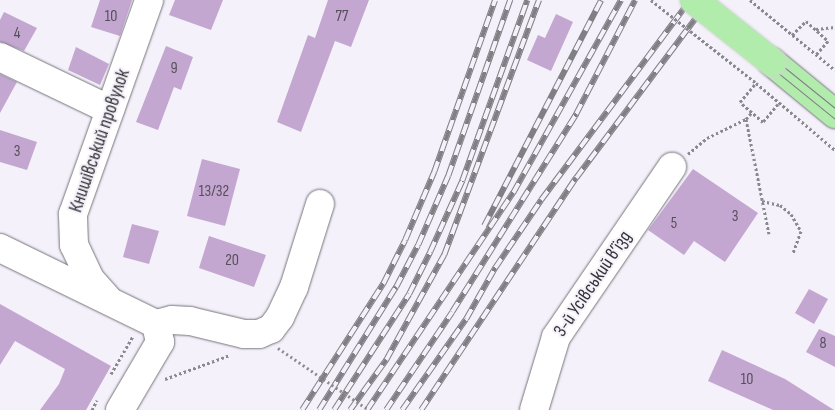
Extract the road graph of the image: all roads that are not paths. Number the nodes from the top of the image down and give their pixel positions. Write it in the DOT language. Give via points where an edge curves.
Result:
graph roads {
  1 [pos="149,0"];
  2 [pos="694,0"];
  3 [pos="0,57"];
  4 [pos="110,110"];
  5 [pos="835,114"];
  6 [pos="672,167"];
  7 [pos="320,204"];
  8 [pos="0,248"];
  9 [pos="113,304"];
  10 [pos="150,320"];
  11 [pos="110,402"];
  12 [pos="534,410"];
  1 -- 4 [label="street, Книшівський провулок"];
  2 -- 5 [label="main road, bridge" via="764,73"];
  3 -- 4 [label="street"];
  4 -- 9 [label="street, Книшівський провулок" via="73,214 74,245 90,279"];
  6 -- 12 [label="street, 3-й Усівський в’їзд" via="556,337"];
  7 -- 10 [label="street" via="294,287 280,318 271,329 269,341 190,321"];
  8 -- 9 [label="street"];
  9 -- 10 [label="street"];
  10 -- 11 [label="street" via="160,342"];
}
